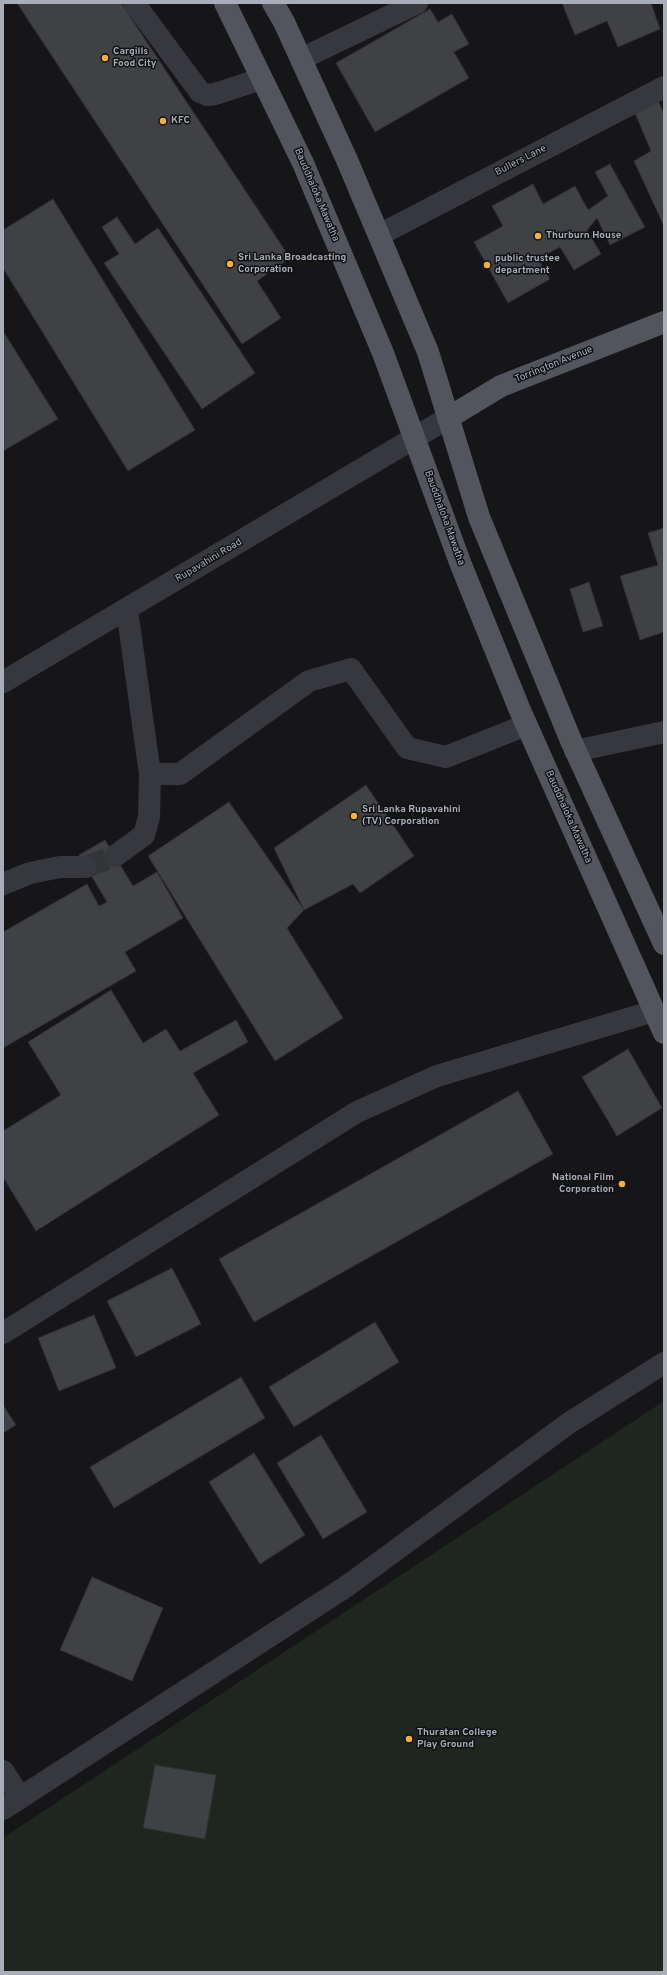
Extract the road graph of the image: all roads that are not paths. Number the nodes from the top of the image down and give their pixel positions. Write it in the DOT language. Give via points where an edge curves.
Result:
graph roads {
  1 [pos="134,3"];
  2 [pos="225,3"];
  3 [pos="273,3"];
  4 [pos="417,3"];
  5 [pos="301,59"];
  6 [pos="261,79"];
  7 [pos="664,87"];
  8 [pos="379,236"];
  9 [pos="664,322"];
  10 [pos="448,418"];
  11 [pos="415,440"];
  12 [pos="126,610"];
  13 [pos="3,682"];
  14 [pos="526,725"];
  15 [pos="664,732"];
  16 [pos="576,751"];
  17 [pos="150,774"];
  18 [pos="115,856"];
  19 [pos="86,867"];
  20 [pos="3,884"];
  21 [pos="664,944"];
  22 [pos="654,1012"];
  23 [pos="664,1033"];
  24 [pos="3,1333"];
  25 [pos="664,1363"];
  26 [pos="3,1771"];
  27 [pos="20,1797"];
  28 [pos="3,1809"];
  1 -- 6 [label="street" via="200,92 207,95 215,94"];
  2 -- 6 [label="main road, Bauddhaloka Mawatha"];
  3 -- 5 [label="main road"];
  4 -- 5 [label="street"];
  5 -- 8 [label="main road"];
  6 -- 11 [label="main road, Bauddhaloka Mawatha" via="309,178 383,353"];
  7 -- 8 [label="street, Bullers Lane"];
  8 -- 10 [label="main road" via="428,352"];
  9 -- 10 [label="main road, Torrington Avenue" via="501,386"];
  10 -- 11 [label="street, Rupavahini Road"];
  10 -- 16 [label="main road" via="479,516"];
  11 -- 12 [label="street, Rupavahini Road" via="339,482"];
  11 -- 14 [label="main road, Bauddhaloka Mawatha" via="461,565"];
  12 -- 13 [label="street, Rupavahini Road"];
  12 -- 17 [label="street"];
  14 -- 17 [label="street" via="446,756 407,748 351,669 309,681 180,774"];
  14 -- 22 [label="main road, Bauddhaloka Mawatha"];
  15 -- 16 [label="street"];
  16 -- 21 [label="main road"];
  17 -- 18 [label="street" via="149,817 144,834"];
  19 -- 20 [label="street" via="60,867"];
  22 -- 23 [label="main road, Bauddhaloka Mawatha"];
  22 -- 24 [label="street" via="438,1076 357,1112"];
  25 -- 27 [label="street" via="569,1424 347,1586"];
  26 -- 27 [label="street"];
  27 -- 28 [label="street"];
}
